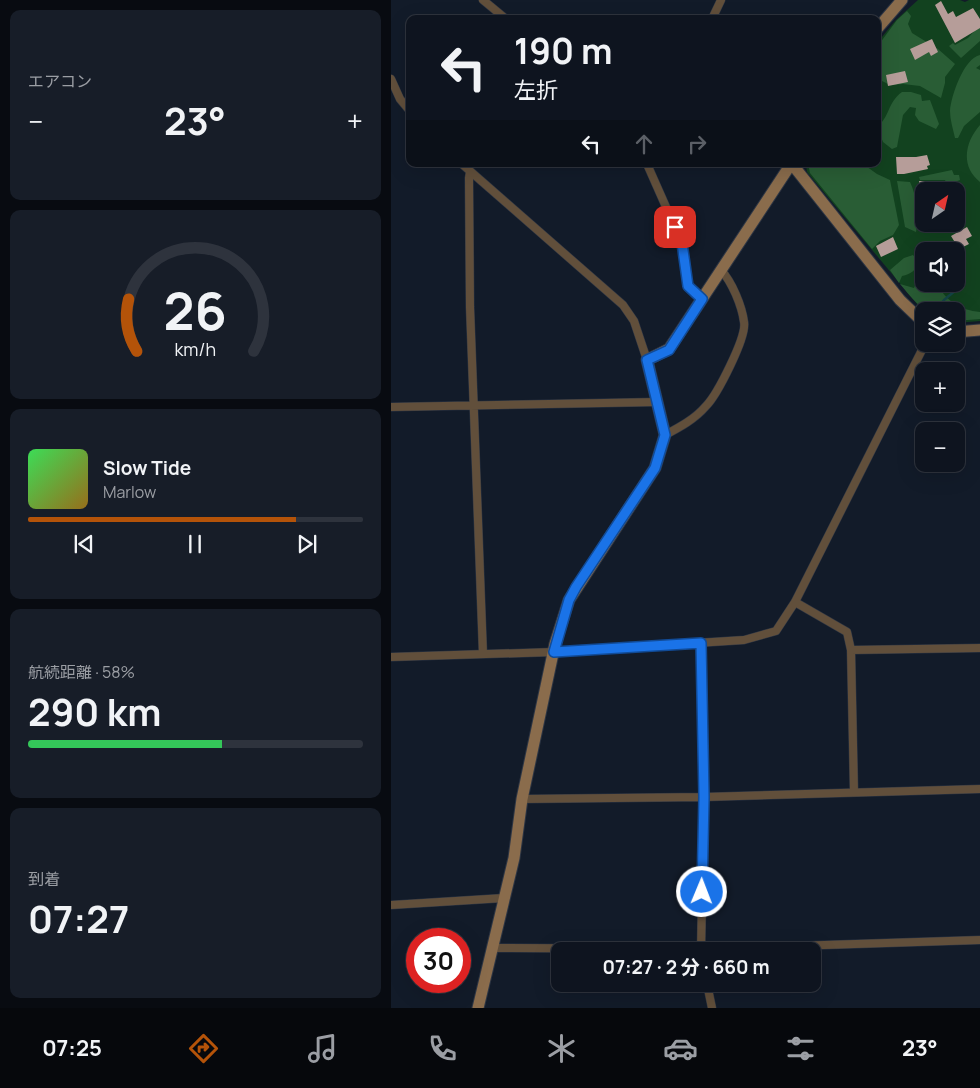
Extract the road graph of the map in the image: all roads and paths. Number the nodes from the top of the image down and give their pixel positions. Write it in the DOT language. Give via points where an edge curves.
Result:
graph roads {
  1 [pos="483,0"];
  2 [pos="721,0"];
  3 [pos="901,0"];
  4 [pos="501,15"];
  5 [pos="714,15"];
  6 [pos="881,24"];
  7 [pos="391,79"];
  8 [pos="406,106"];
  9 [pos="465,167"];
  10 [pos="648,167"];
  11 [pos="789,167"];
  12 [pos="793,167"];
  13 [pos="470,172"];
  14 [pos="721,270"];
  15 [pos="702,299"];
  16 [pos="915,314"];
  17 [pos="980,330"];
  18 [pos="965,331"];
  19 [pos="921,352"];
  20 [pos="647,360"];
  21 [pos="658,402"];
  22 [pos="475,406"];
  23 [pos="391,407"];
  24 [pos="665,435"];
  25 [pos="795,602"];
  26 [pos="701,643"];
  27 [pos="980,648"];
  28 [pos="851,650"];
  29 [pos="554,652"];
  30 [pos="483,654"];
  31 [pos="391,656"];
  32 [pos="980,789"];
  33 [pos="854,792"];
  34 [pos="704,797"];
  35 [pos="522,799"];
  36 [pos="503,898"];
  37 [pos="391,905"];
  38 [pos="980,940"];
  39 [pos="701,942"];
  40 [pos="821,946"];
  41 [pos="493,948"];
  42 [pos="551,949"];
  43 [pos="708,992"];
  44 [pos="478,1008"];
  45 [pos="711,1008"];
  1 -- 4 [label="street"];
  2 -- 5 [label="street"];
  3 -- 6 [label="street"];
  7 -- 8 [label="street"];
  9 -- 13 [label="street"];
  10 -- 15 [label="street" via="682,243 688,286"];
  11 -- 14 [label="street"];
  12 -- 16 [label="street"];
  13 -- 20 [label="street" via="623,306 634,321"];
  13 -- 22 [label="street" via="469,274"];
  14 -- 15 [label="street"];
  14 -- 24 [label="street" via="730,280 745,324 736,351 707,406 687,424"];
  15 -- 20 [label="street" via="669,350"];
  17 -- 18 [label="street"];
  19 -- 25 [label="street"];
  20 -- 21 [label="street"];
  21 -- 22 [label="street"];
  21 -- 24 [label="street"];
  22 -- 23 [label="street"];
  22 -- 30 [label="street"];
  24 -- 29 [label="street" via="655,468 569,600"];
  25 -- 26 [label="street" via="775,631 744,640"];
  25 -- 28 [label="street" via="847,632"];
  26 -- 29 [label="street"];
  26 -- 34 [label="street"];
  27 -- 28 [label="street"];
  28 -- 33 [label="street"];
  29 -- 30 [label="street"];
  29 -- 35 [label="street"];
  30 -- 31 [label="street"];
  32 -- 33 [label="street"];
  33 -- 34 [label="street"];
  34 -- 35 [label="street"];
  34 -- 39 [label="street"];
  35 -- 36 [label="street"];
  36 -- 37 [label="street"];
  36 -- 41 [label="street"];
  38 -- 40 [label="street"];
  41 -- 42 [label="street"];
  41 -- 44 [label="street"];
  43 -- 45 [label="street"];
}
